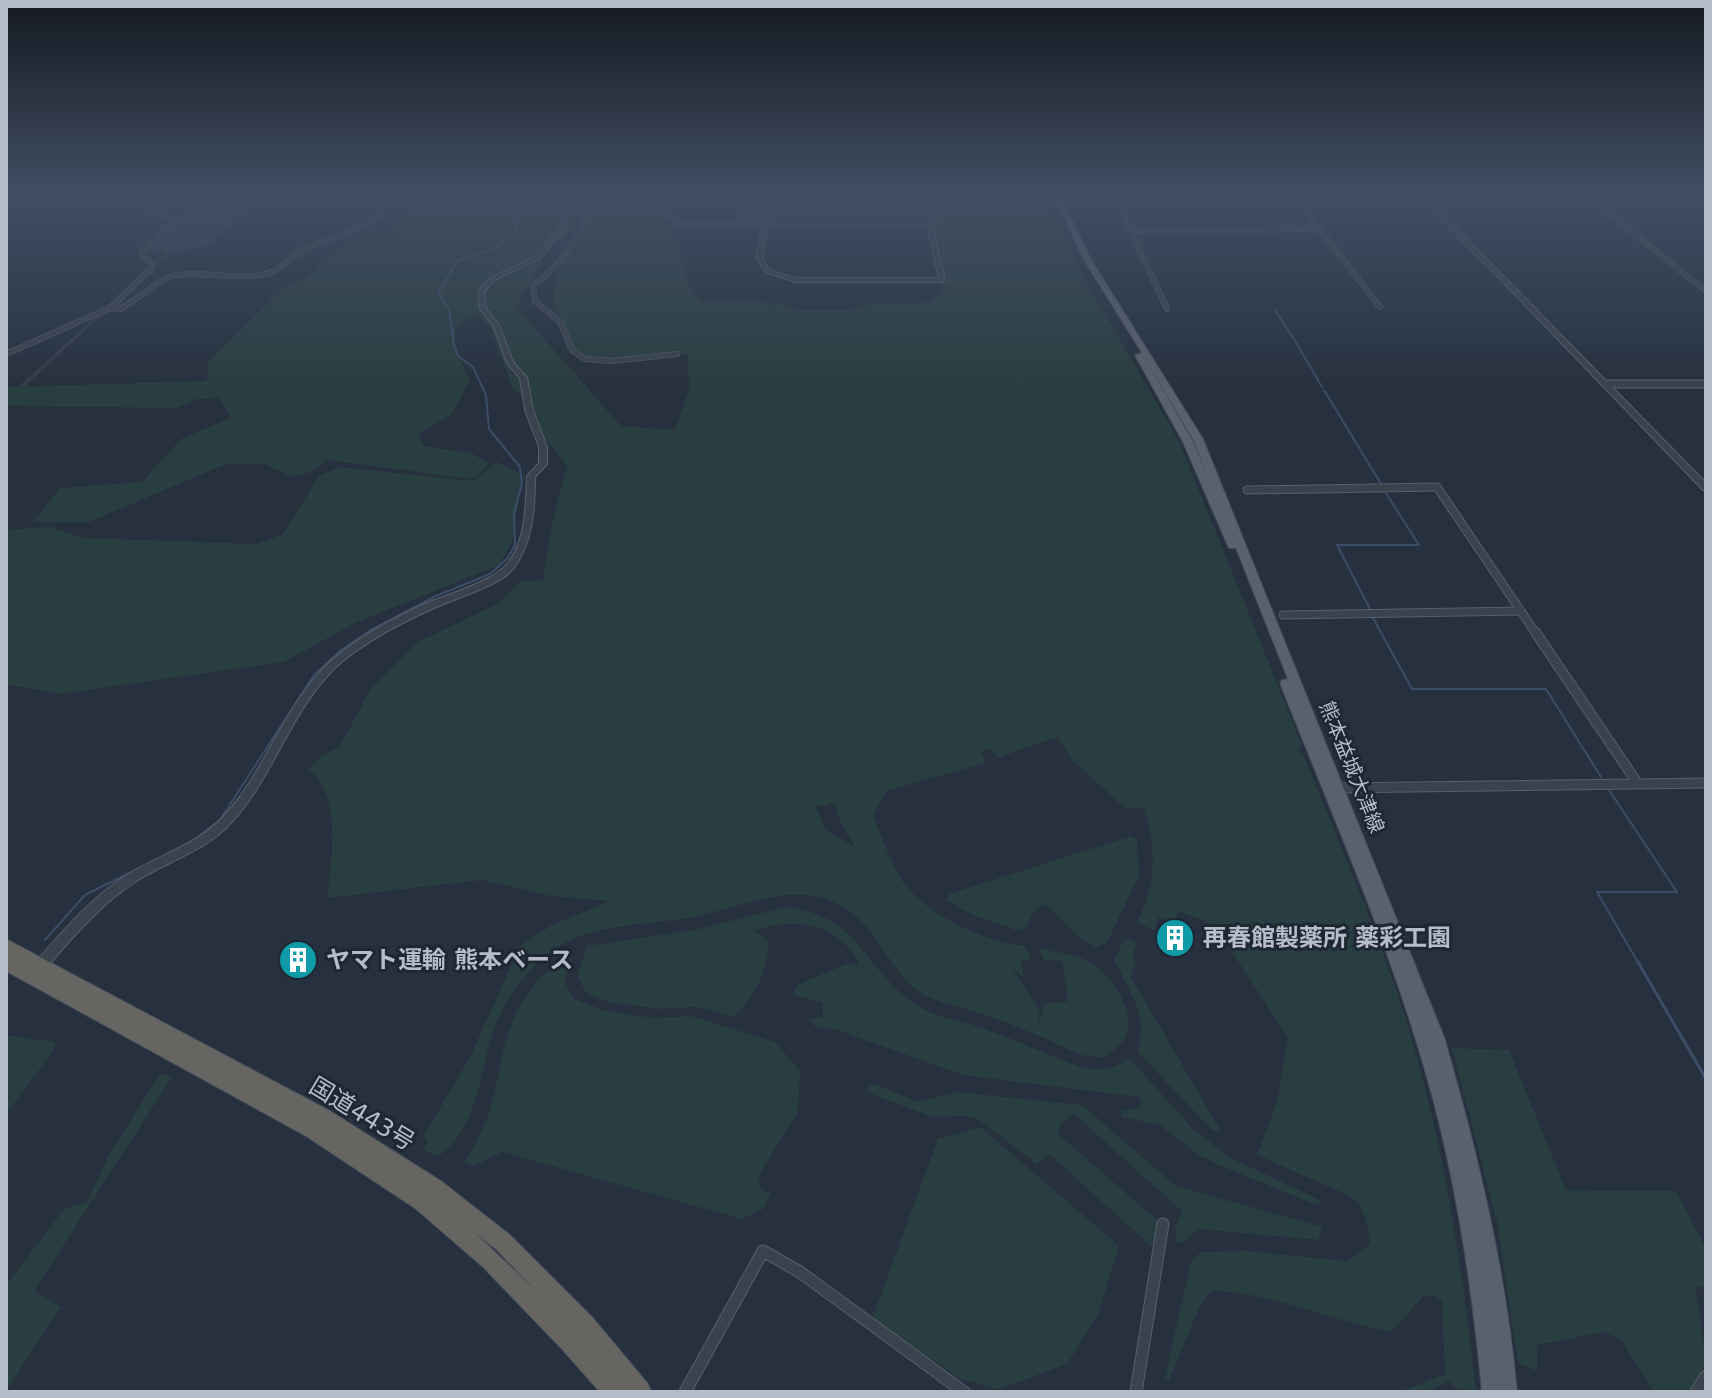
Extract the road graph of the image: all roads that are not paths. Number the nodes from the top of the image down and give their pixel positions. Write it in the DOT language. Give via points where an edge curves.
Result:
graph roads {
  1 [pos="147,259"];
  2 [pos="294,259"];
  3 [pos="534,259"];
  4 [pos="561,259"];
  5 [pos="759,259"];
  6 [pos="939,259"];
  7 [pos="1089,259"];
  8 [pos="1145,259"];
  9 [pos="1343,259"];
  10 [pos="1484,259"];
  11 [pos="1666,259"];
  12 [pos="1706,291"];
  13 [pos="1380,307"];
  14 [pos="110,308"];
  15 [pos="1167,309"];
  16 [pos="6,354"];
  17 [pos="677,354"];
  18 [pos="1606,384"];
  19 [pos="1706,384"];
  20 [pos="1706,488"];
  21 [pos="1247,490"];
  22 [pos="1521,611"];
  23 [pos="1283,615"];
  24 [pos="1706,783"];
  25 [pos="1638,784"];
  26 [pos="1332,788"];
  27 [pos="6,947"];
  28 [pos="19,969"];
  29 [pos="1163,1224"];
  30 [pos="1706,1376"];
  31 [pos="615,1392"];
  32 [pos="640,1392"];
  33 [pos="685,1392"];
  34 [pos="964,1392"];
  35 [pos="1136,1392"];
  36 [pos="1492,1392"];
  37 [pos="1507,1392"];
  38 [pos="1696,1392"];
  1 -- 14 [label="street" via="151,269"];
  2 -- 14 [label="street" via="274,272 175,275 121,309"];
  3 -- 28 [label="street" via="492,279 481,292 483,309 523,378 543,447 543,464 531,476 530,503 513,564 501,576 379,633 343,656 322,677 225,822 205,841 122,884"];
  4 -- 17 [label="street" via="533,286 532,297 560,321 571,349 582,358 608,361"];
  5 -- 6 [label="street" via="776,274 810,281 939,281 943,277"];
  7 -- 26 [label="main road, 熊本益城大津線" via="1198,439"];
  8 -- 15 [label="street"];
  9 -- 13 [label="street"];
  10 -- 18 [label="street"];
  11 -- 12 [label="street"];
  14 -- 16 [label="street"];
  18 -- 19 [label="street"];
  18 -- 20 [label="street"];
  21 -- 22 [label="street" via="1437,487"];
  22 -- 23 [label="street"];
  22 -- 25 [label="street"];
  24 -- 25 [label="street"];
  25 -- 26 [label="street"];
  26 -- 36 [label="main road, 熊本益城大津線" via="1424,1040 1444,1111 1480,1285"];
  26 -- 37 [label="main road, 熊本益城大津線" via="1436,1037 1459,1114 1496,1281"];
  27 -- 28 [label="highway, 国道443号"];
  28 -- 31 [label="highway, 国道443号" via="313,1129 423,1202 490,1260"];
  28 -- 32 [label="highway, 国道443号" via="323,1118 434,1188 503,1242"];
  29 -- 35 [label="street"];
  30 -- 38 [label="street"];
  33 -- 34 [label="street" via="763,1251 800,1272"];
}
